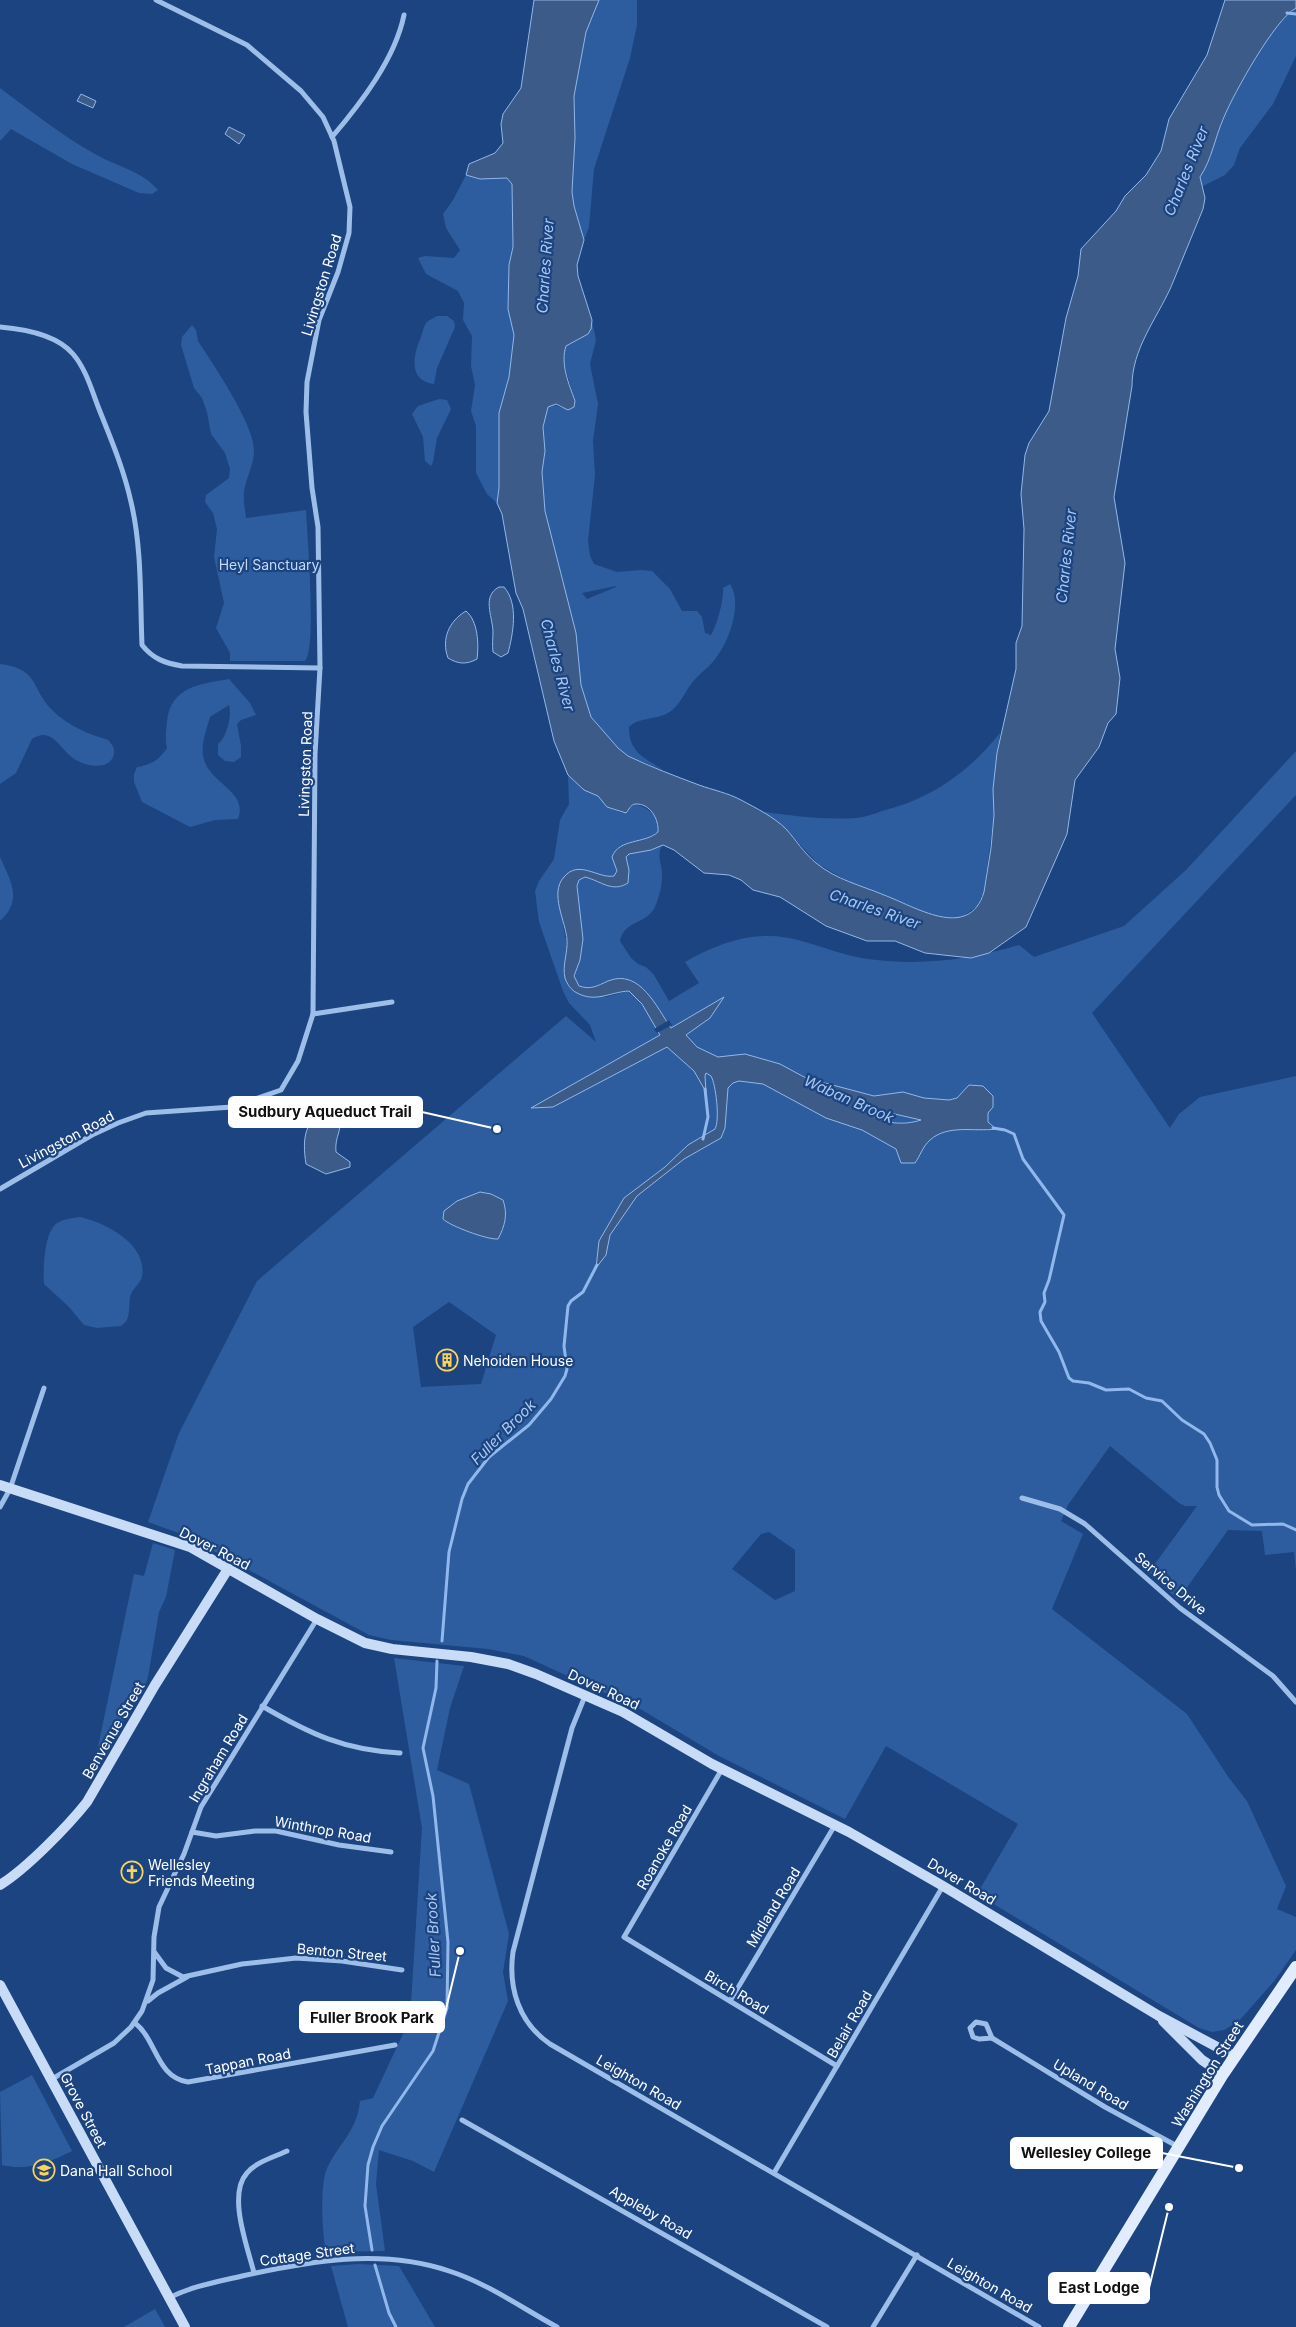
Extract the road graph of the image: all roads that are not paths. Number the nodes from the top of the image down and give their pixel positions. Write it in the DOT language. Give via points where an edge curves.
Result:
graph roads {
  1 [pos="156,0"];
  2 [pos="404,15"];
  3 [pos="332,137"];
  4 [pos="0,327"];
  5 [pos="320,668"];
  6 [pos="392,1002"];
  7 [pos="313,1014"];
  8 [pos="0,1189"];
  9 [pos="44,1388"];
  10 [pos="5,1487"];
  11 [pos="1022,1498"];
  12 [pos="0,1507"];
  13 [pos="228,1569"];
  14 [pos="317,1619"];
  15 [pos="585,1695"];
  16 [pos="1296,1702"];
  17 [pos="262,1706"];
  18 [pos="400,1753"];
  19 [pos="722,1769"];
  20 [pos="835,1824"];
  21 [pos="192,1832"];
  22 [pos="391,1852"];
  23 [pos="0,1885"];
  24 [pos="943,1886"];
  25 [pos="624,1937"];
  26 [pos="154,1950"];
  27 [pos="1296,1967"];
  28 [pos="402,1970"];
  29 [pos="191,1976"];
  30 [pos="0,1985"];
  31 [pos="730,2001"];
  32 [pos="145,2006"];
  33 [pos="1159,2016"];
  34 [pos="134,2023"];
  35 [pos="992,2038"];
  36 [pos="395,2045"];
  37 [pos="1234,2056"];
  38 [pos="837,2066"];
  39 [pos="1223,2074"];
  40 [pos="52,2079"];
  41 [pos="462,2120"];
  42 [pos="1179,2147"];
  43 [pos="287,2151"];
  44 [pos="774,2173"];
  45 [pos="916,2256"];
  46 [pos="254,2273"];
  47 [pos="169,2298"];
  48 [pos="185,2327"];
  49 [pos="557,2327"];
  50 [pos="827,2327"];
  51 [pos="873,2327"];
  52 [pos="1039,2327"];
  53 [pos="1069,2327"];
  1 -- 3 [label="street, Livingston Road" via="247,45 301,91 323,117"];
  2 -- 3 [label="street" via="400,36 358,106"];
  3 -- 5 [label="street, Livingston Road" via="350,207 349,233 319,320 307,382 306,412 318,527"];
  4 -- 5 [label="street" via="23,329 52,339 73,353 84,371 116,449 131,502 137,536 142,645 149,654 182,666"];
  5 -- 7 [label="street, Livingston Road" via="315,754"];
  6 -- 7 [label="street"];
  7 -- 8 [label="street, Livingston Road" via="298,1061 281,1090 232,1107 146,1113 92,1136"];
  9 -- 10 [label="street"];
  10 -- 12 [label="street"];
  10 -- 13 [label="street, Dover Road" via="174,1541"];
  11 -- 16 [label="street, Service Drive" via="1055,1507 1081,1520 1180,1608 1273,1676"];
  13 -- 14 [label="street, Dover Road"];
  13 -- 23 [label="street, Benvenue Street" via="87,1802 22,1868"];
  14 -- 15 [label="street, Dover Road" via="373,1645 500,1662"];
  14 -- 17 [label="street, Ingraham Road"];
  15 -- 19 [label="street, Dover Road" via="642,1722"];
  15 -- 44 [label="street, Leighton Road" via="572,1728 513,1952 512,1979 519,2007 532,2030 550,2044"];
  17 -- 18 [label="street" via="338,1744"];
  17 -- 21 [label="street, Ingraham Road" via="208,1792"];
  19 -- 20 [label="street, Dover Road"];
  19 -- 25 [label="street, Roanoke Road"];
  20 -- 24 [label="street, Dover Road"];
  20 -- 31 [label="street, Midland Road"];
  21 -- 22 [label="street, Winthrop Road" via="216,1836 276,1831 330,1844"];
  21 -- 26 [label="street, Ingraham Road" via="159,1907"];
  24 -- 33 [label="street, Dover Road"];
  24 -- 38 [label="street, Belair Road"];
  25 -- 31 [label="street, Birch Road"];
  26 -- 29 [label="street, Benton Street" via="171,1972 183,1977"];
  26 -- 32 [label="street, Ingraham Road" via="153,1980"];
  27 -- 37 [label="main road, Washington Street"];
  28 -- 29 [label="street, Benton Street" via="296,1958 242,1964"];
  29 -- 32 [label="street, Benton Street" via="158,1993"];
  30 -- 40 [label="street, Grove Street"];
  31 -- 38 [label="street, Birch Road"];
  32 -- 34 [label="street, Ingraham Road"];
  33 -- 37 [label="street, Dover Road"];
  33 -- 39 [label="street, Dover Road" via="1202,2060"];
  34 -- 36 [label="street, Tappan Road" via="166,2071 176,2079 188,2082"];
  34 -- 40 [label="street, Ingraham Road" via="108,2047"];
  35 -- 35 [label="street" via="974,2038 970,2032 971,2025 983,2022"];
  35 -- 42 [label="street, Upland Road" via="1105,2107"];
  37 -- 39 [label="main road, Washington Street"];
  38 -- 44 [label="street, Belair Road"];
  39 -- 42 [label="main road, Washington Street"];
  40 -- 47 [label="street, Grove Street"];
  41 -- 50 [label="street, Appleby Road"];
  42 -- 53 [label="main road, Washington Street"];
  43 -- 46 [label="street" via="254,2166 242,2179 238,2206"];
  44 -- 45 [label="street, Leighton Road"];
  45 -- 51 [label="street"];
  45 -- 52 [label="street, Leighton Road"];
  46 -- 47 [label="street, Cottage Street" via="205,2284"];
  46 -- 49 [label="street, Cottage Street" via="346,2259 414,2262 461,2275"];
  47 -- 48 [label="street, Grove Street"];
}
